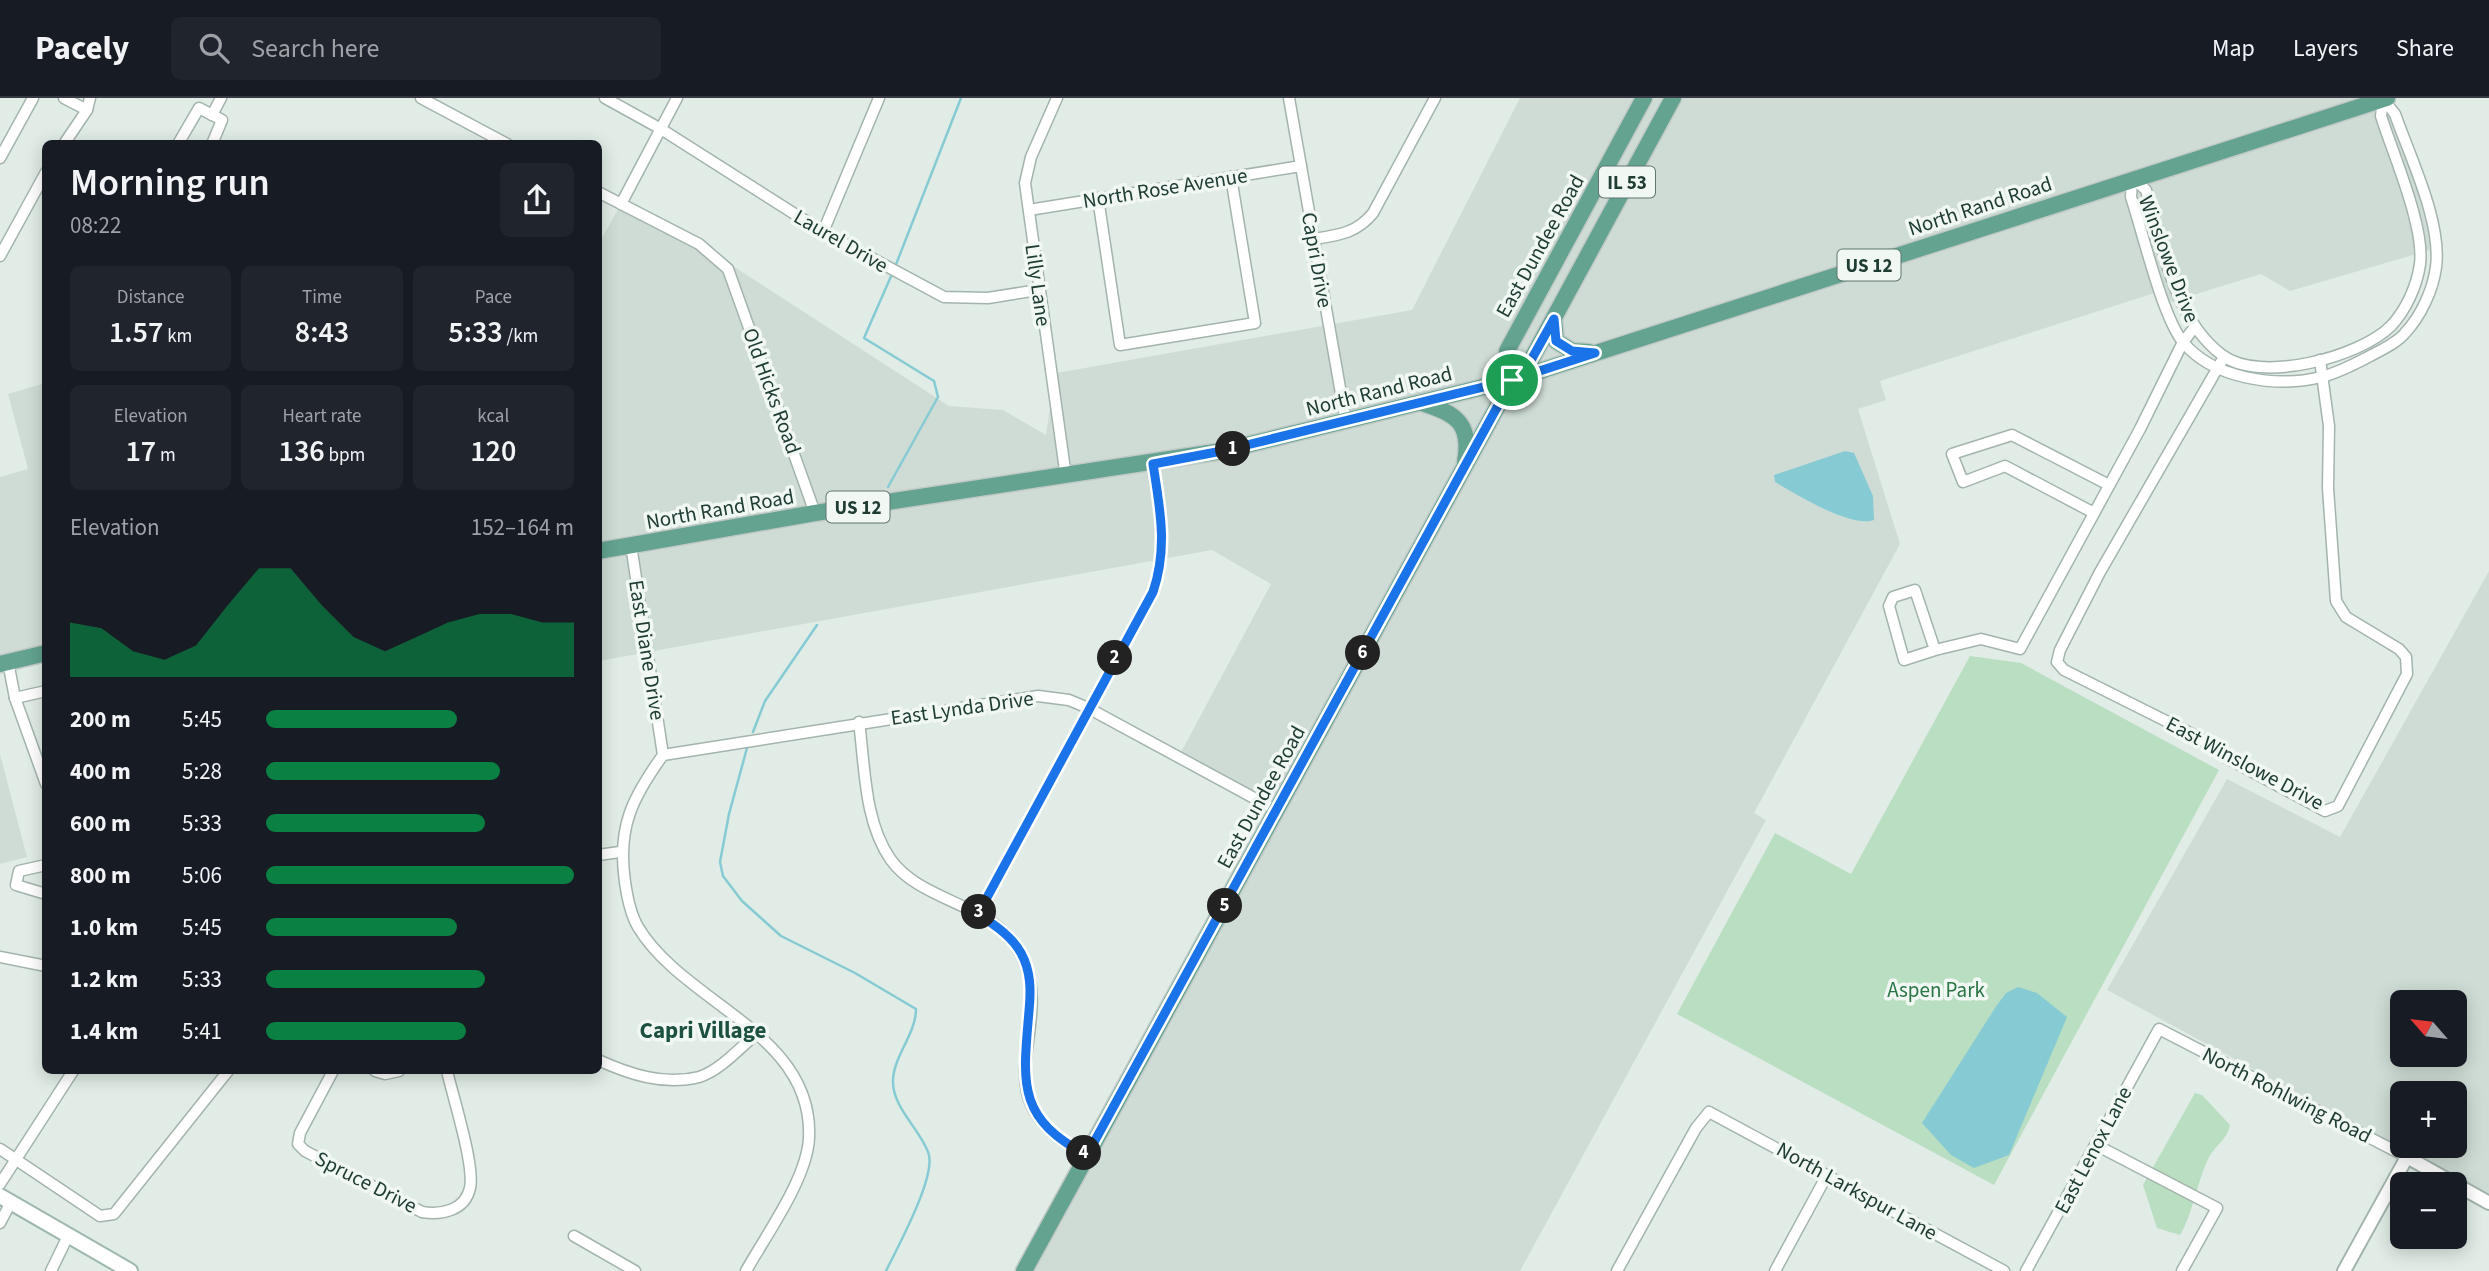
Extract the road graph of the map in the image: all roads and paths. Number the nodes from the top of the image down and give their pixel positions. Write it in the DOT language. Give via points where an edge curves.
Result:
graph roads {
  1 [pos="33,98"];
  2 [pos="64,98"];
  3 [pos="90,98"];
  4 [pos="221,98"];
  5 [pos="421,98"];
  6 [pos="605,98"];
  7 [pos="677,98"];
  8 [pos="879,98"];
  9 [pos="1057,98"];
  10 [pos="1289,98"];
  11 [pos="1435,98"];
  12 [pos="1644,98"];
  13 [pos="1673,98"];
  14 [pos="2385,99"];
  15 [pos="87,110"];
  16 [pos="212,115"];
  17 [pos="661,129"];
  18 [pos="67,140"];
  19 [pos="180,140"];
  20 [pos="214,140"];
  21 [pos="500,140"];
  22 [pos="0,158"];
  23 [pos="1301,166"];
  24 [pos="1231,177"];
  25 [pos="42,179"];
  26 [pos="2132,179"];
  27 [pos="602,194"];
  28 [pos="1097,198"];
  29 [pos="621,204"];
  30 [pos="1029,210"];
  31 [pos="822,232"];
  32 [pos="2434,234"];
  33 [pos="2420,237"];
  34 [pos="1314,239"];
  35 [pos="0,256"];
  36 [pos="1038,290"];
  37 [pos="1554,319"];
  38 [pos="2194,328"];
  39 [pos="2183,342"];
  40 [pos="1595,353"];
  41 [pos="2224,357"];
  42 [pos="2320,360"];
  43 [pos="2219,369"];
  44 [pos="2321,377"];
  45 [pos="1512,380"];
  46 [pos="1422,402"];
  47 [pos="1346,422"];
  48 [pos="1153,464"];
  49 [pos="1462,472"];
  50 [pos="1066,477"];
  51 [pos="2109,485"];
  52 [pos="815,513"];
  53 [pos="2094,513"];
  54 [pos="631,545"];
  55 [pos="602,550"];
  56 [pos="1935,650"];
  57 [pos="42,654"];
  58 [pos="4,663"];
  59 [pos="42,692"];
  60 [pos="15,698"];
  61 [pos="1088,708"];
  62 [pos="859,722"];
  63 [pos="663,755"];
  64 [pos="42,773"];
  65 [pos="1278,811"];
  66 [pos="620,852"];
  67 [pos="602,854"];
  68 [pos="42,866"];
  69 [pos="42,893"];
  70 [pos="978,914"];
  71 [pos="0,957"];
  72 [pos="42,965"];
  73 [pos="2159,1028"];
  74 [pos="755,1035"];
  75 [pos="602,1062"];
  76 [pos="71,1074"];
  77 [pos="226,1074"];
  78 [pos="331,1074"];
  79 [pos="448,1074"];
  80 [pos="2096,1145"];
  81 [pos="2390,1148"];
  82 [pos="0,1149"];
  83 [pos="1087,1155"];
  84 [pos="2406,1158"];
  85 [pos="2409,1158"];
  86 [pos="15,1160"];
  87 [pos="1827,1175"];
  88 [pos="0,1184"];
  89 [pos="6,1199"];
  90 [pos="2489,1203"];
  91 [pos="0,1223"];
  92 [pos="574,1236"];
  93 [pos="68,1238"];
  94 [pos="51,1271"];
  95 [pos="130,1271"];
  96 [pos="635,1271"];
  97 [pos="746,1271"];
  98 [pos="1024,1271"];
  99 [pos="1617,1271"];
  100 [pos="1775,1271"];
  101 [pos="2004,1271"];
  102 [pos="2026,1271"];
  103 [pos="2182,1271"];
  104 [pos="2344,1271"];
  1 -- 22 [label="street"];
  2 -- 15 [label="street"];
  3 -- 15 [label="street"];
  4 -- 16 [label="street"];
  5 -- 21 [label="street"];
  6 -- 17 [label="street, Laurel Drive"];
  7 -- 17 [label="street"];
  8 -- 31 [label="street"];
  9 -- 30 [label="street, Lilly Lane" via="1031,157 1025,183"];
  10 -- 23 [label="street, Capri Drive"];
  11 -- 34 [label="street" via="1363,225 1349,233"];
  12 -- 45 [label="main road, East Dundee Road / IL 53" via="1507,351"];
  13 -- 37 [label="main road, East Dundee Road / IL 53"];
  14 -- 26 [label="main road, North Rand Road / US 12"];
  14 -- 32 [label="street" via="2395,114"];
  14 -- 33 [label="street" via="2381,116"];
  15 -- 18 [label="street"];
  16 -- 19 [label="street" via="196,110"];
  16 -- 20 [label="street" via="222,120"];
  17 -- 29 [label="street"];
  17 -- 31 [label="street, Laurel Drive"];
  23 -- 24 [label="street, North Rose Avenue"];
  23 -- 34 [label="street, Capri Drive"];
  24 -- 28 [label="street, North Rose Avenue"];
  24 -- 28 [label="street" via="1255,323 1120,345"];
  25 -- 35 [label="street"];
  26 -- 38 [label="street, Winslowe Drive" via="2146,190 2180,299"];
  26 -- 39 [label="street, Winslowe Drive" via="2131,197 2164,304"];
  26 -- 40 [label="main road, North Rand Road / US 12"];
  27 -- 29 [label="street"];
  28 -- 30 [label="street, North Rose Avenue"];
  29 -- 52 [label="street, Old Hicks Road" via="699,244 728,269"];
  30 -- 36 [label="street, Lilly Lane"];
  31 -- 36 [label="street, Laurel Drive" via="944,297 988,298"];
  32 -- 33 [label="street"];
  32 -- 44 [label="street, Winslowe Drive" via="2436,268 2427,300 2404,335 2353,365"];
  33 -- 42 [label="street, Winslowe Drive" via="2420,263 2412,293 2392,325 2375,338"];
  34 -- 47 [label="street, Capri Drive"];
  36 -- 50 [label="street, Lilly Lane"];
  37 -- 40 [label="main road" via="1556,341 1572,351"];
  37 -- 45 [label="main road, East Dundee Road / IL 53" via="1530,362"];
  38 -- 39 [label="street"];
  38 -- 41 [label="street, Winslowe Drive"];
  39 -- 43 [label="street, Winslowe Drive"];
  39 -- 51 [label="street"];
  40 -- 45 [label="main road, North Rand Road / US 12"];
  41 -- 42 [label="street, Winslowe Drive" via="2251,367 2280,368"];
  41 -- 43 [label="street, East Winslowe Drive"];
  42 -- 44 [label="street, East Winslowe Drive"];
  43 -- 44 [label="street, Winslowe Drive" via="2279,380"];
  43 -- 44 [label="street, East Winslowe Drive" via="2195,403 2100,572 2057,662 2064,670 2198,737 2227,758 2325,811 2338,806 2407,674 2406,657 2399,649 2346,617 2336,601 2329,426"];
  45 -- 46 [label="main road, North Rand Road / US 12"];
  45 -- 49 [label="main road, East Dundee Road"];
  46 -- 47 [label="main road, North Rand Road / US 12"];
  46 -- 49 [label="main road" via="1460,422 1467,446"];
  47 -- 48 [label="main road, North Rand Road / US 12"];
  48 -- 50 [label="main road, North Rand Road / US 12"];
  48 -- 61 [label="street" via="1163,538 1161,567 1153,592"];
  49 -- 65 [label="main road, East Dundee Road"];
  50 -- 52 [label="main road, North Rand Road / US 12"];
  51 -- 53 [label="street"];
  51 -- 53 [label="street" via="2012,435 1952,454 1962,482 2004,466"];
  52 -- 54 [label="main road, North Rand Road / US 12"];
  53 -- 56 [label="street" via="2020,649 1980,639"];
  54 -- 55 [label="main road, North Rand Road / US 12"];
  54 -- 63 [label="street, East Diane Drive"];
  56 -- 56 [label="street" via="1915,590 1893,597 1889,607 1904,660"];
  57 -- 58 [label="main road"];
  58 -- 60 [label="street"];
  59 -- 60 [label="street"];
  60 -- 64 [label="street"];
  61 -- 62 [label="street, East Lynda Drive" via="1038,696"];
  61 -- 65 [label="street, East Lynda Drive"];
  61 -- 70 [label="street"];
  62 -- 63 [label="street, East Lynda Drive"];
  62 -- 70 [label="street" via="873,825 891,861 913,880"];
  63 -- 66 [label="street" via="627,817"];
  65 -- 83 [label="main road, East Dundee Road"];
  66 -- 67 [label="street"];
  66 -- 74 [label="street" via="637,926 659,954"];
  68 -- 69 [label="street" via="19,871 16,885"];
  70 -- 83 [label="street" via="1007,935 1021,954 1029,977 1025,1060 1027,1091 1035,1112 1047,1130"];
  71 -- 72 [label="street"];
  73 -- 80 [label="street, East Lenox Lane"];
  73 -- 81 [label="street, North Rohlwing Road"];
  74 -- 75 [label="street" via="700,1077 665,1080 633,1075"];
  74 -- 97 [label="street" via="787,1062 803,1094 809,1138 798,1178"];
  76 -- 86 [label="street"];
  77 -- 86 [label="street" via="108,1217"];
  78 -- 79 [label="street, Spruce Drive" via="298,1144 422,1212 436,1214 463,1203 470,1189"];
  80 -- 102 [label="street, East Lenox Lane"];
  80 -- 103 [label="street" via="2217,1208"];
  82 -- 86 [label="street"];
  83 -- 98 [label="main road, East Dundee Road"];
  84 -- 104 [label="street"];
  85 -- 90 [label="street, North Rohlwing Road"];
  86 -- 88 [label="street"];
  87 -- 99 [label="street, North Larkspur Lane" via="1709,1112"];
  87 -- 100 [label="street"];
  87 -- 101 [label="street, North Larkspur Lane"];
  89 -- 91 [label="street"];
  89 -- 93 [label="main road"];
  92 -- 96 [label="street"];
  93 -- 94 [label="street"];
  93 -- 95 [label="main road"];
}
